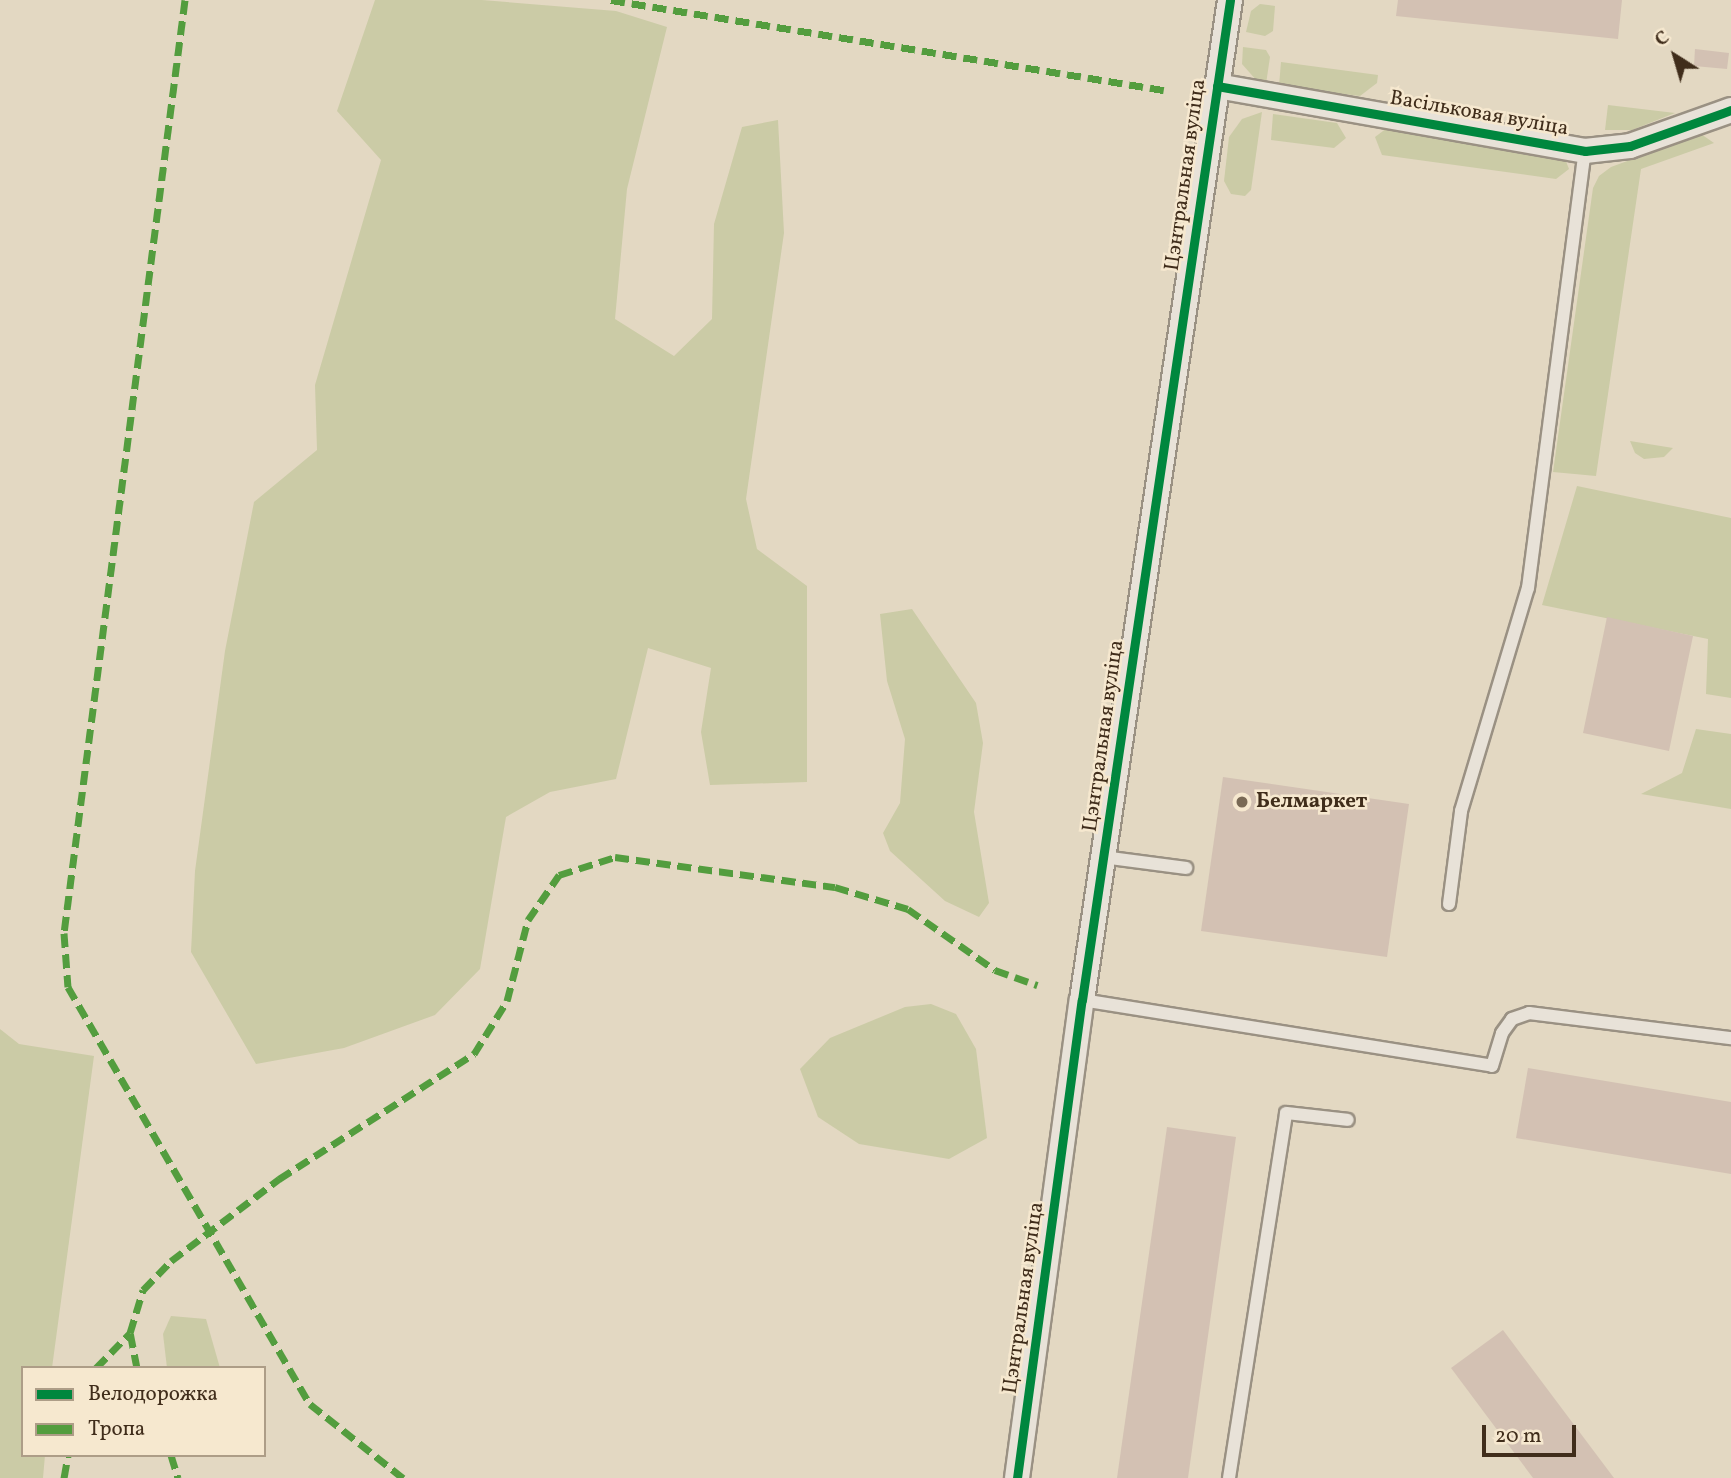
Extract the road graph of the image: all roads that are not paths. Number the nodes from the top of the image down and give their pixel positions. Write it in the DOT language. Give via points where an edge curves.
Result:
graph roads {
  1 [pos="1230,0"];
  2 [pos="1217,86"];
  3 [pos="1731,110"];
  4 [pos="1585,151"];
  5 [pos="1103,857"];
  6 [pos="1186,868"];
  7 [pos="1449,904"];
  8 [pos="1082,1000"];
  9 [pos="1731,1038"];
  10 [pos="1348,1120"];
  11 [pos="1017,1478"];
  12 [pos="1229,1478"];
  1 -- 2 [label="street, Цэнтральная вуліца"];
  2 -- 4 [label="street, Васільковая вуліца"];
  2 -- 5 [label="street, Цэнтральная вуліца"];
  3 -- 4 [label="street, Васільковая вуліца" via="1630,146"];
  4 -- 7 [label="lane" via="1528,588 1461,811"];
  5 -- 6 [label="lane"];
  5 -- 8 [label="street, Цэнтральная вуліца"];
  8 -- 9 [label="lane" via="1492,1066 1502,1033 1512,1019 1529,1013"];
  8 -- 11 [label="street, Цэнтральная вуліца"];
  10 -- 12 [label="lane" via="1286,1113"];
}
